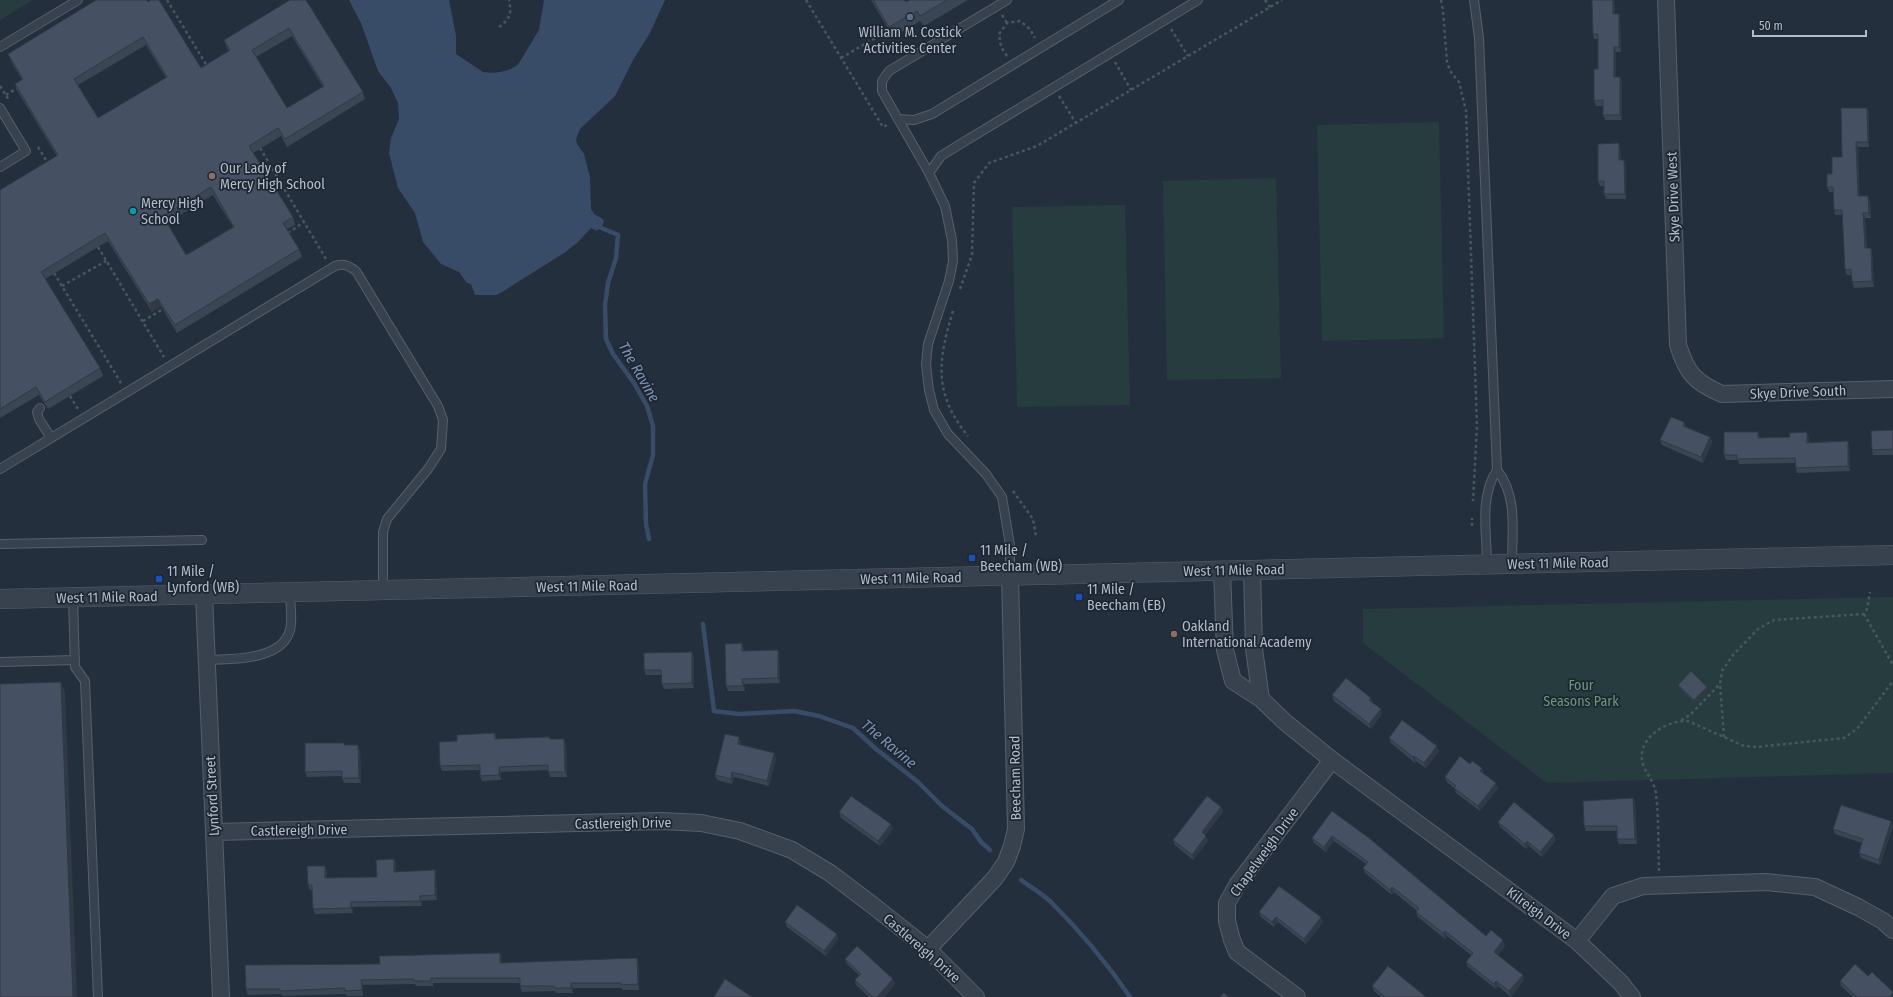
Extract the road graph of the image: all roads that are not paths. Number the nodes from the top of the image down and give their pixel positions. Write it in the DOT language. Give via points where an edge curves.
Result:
graph roads {
  1 [pos="78,0"];
  2 [pos="1007,0"];
  3 [pos="1118,0"];
  4 [pos="1198,0"];
  5 [pos="1474,0"];
  6 [pos="1666,0"];
  7 [pos="0,47"];
  8 [pos="0,108"];
  9 [pos="898,119"];
  10 [pos="0,167"];
  11 [pos="929,173"];
  12 [pos="1704,386"];
  13 [pos="1893,389"];
  14 [pos="40,408"];
  15 [pos="51,438"];
  16 [pos="0,469"];
  17 [pos="1497,470"];
  18 [pos="202,540"];
  19 [pos="0,544"];
  20 [pos="1893,555"];
  21 [pos="1487,564"];
  22 [pos="1512,564"];
  23 [pos="1252,570"];
  24 [pos="1222,571"];
  25 [pos="1010,576"];
  26 [pos="384,591"];
  27 [pos="290,593"];
  28 [pos="204,595"];
  29 [pos="73,598"];
  30 [pos="0,599"];
  31 [pos="75,660"];
  32 [pos="206,660"];
  33 [pos="0,662"];
  34 [pos="1261,699"];
  35 [pos="1332,760"];
  36 [pos="214,832"];
  37 [pos="1893,930"];
  38 [pos="1577,941"];
  39 [pos="928,949"];
  40 [pos="98,997"];
  41 [pos="221,997"];
  42 [pos="976,997"];
  43 [pos="1297,997"];
  44 [pos="1632,997"];
  1 -- 7 [label="lane"];
  2 -- 9 [label="lane" via="889,71 882,81 882,91"];
  3 -- 9 [label="lane" via="932,114 914,120"];
  4 -- 11 [label="lane" via="941,156"];
  5 -- 17 [label="lane" via="1479,38"];
  6 -- 12 [label="street, Skye Drive West" via="1678,344 1683,360 1693,376"];
  8 -- 10 [label="lane" via="26,152"];
  9 -- 11 [label="lane"];
  11 -- 25 [label="lane" via="945,206 952,240 953,261 928,344 926,365 929,390 934,410 948,434 968,458 986,474 1002,497 1010,545"];
  12 -- 13 [label="street, Skye Drive South" via="1722,394"];
  14 -- 15 [label="lane" via="37,412 39,419"];
  15 -- 16 [label="lane"];
  15 -- 26 [label="lane" via="332,268 344,265 356,272 438,406 443,420 442,449 387,518 382,532"];
  17 -- 21 [label="lane" via="1490,481 1486,497"];
  17 -- 22 [label="lane" via="1511,496"];
  18 -- 19 [label="lane"];
  20 -- 22 [label="street, West 11 Mile Road"];
  21 -- 22 [label="street, West 11 Mile Road"];
  21 -- 23 [label="street, West 11 Mile Road"];
  23 -- 24 [label="street, West 11 Mile Road"];
  23 -- 34 [label="street" via="1254,649"];
  24 -- 25 [label="street, West 11 Mile Road"];
  24 -- 34 [label="street, Kilreigh Drive" via="1225,650 1233,681"];
  25 -- 26 [label="street, West 11 Mile Road"];
  25 -- 39 [label="street, Beecham Road" via="1016,829 1006,862 995,878"];
  26 -- 27 [label="street, West 11 Mile Road"];
  27 -- 28 [label="street, West 11 Mile Road"];
  27 -- 32 [label="lane" via="291,629 286,640 270,651 249,658"];
  28 -- 29 [label="street, West 11 Mile Road"];
  28 -- 32 [label="street, Lynford Street"];
  29 -- 30 [label="street, West 11 Mile Road"];
  29 -- 31 [label="lane"];
  31 -- 33 [label="lane"];
  31 -- 40 [label="lane" via="75,667 85,681"];
  32 -- 36 [label="street, Lynford Street"];
  34 -- 35 [label="street, Kilreigh Drive" via="1284,722"];
  35 -- 38 [label="street, Kilreigh Drive"];
  35 -- 43 [label="street, Chapelweigh Drive" via="1237,885 1228,903 1227,921 1237,952"];
  36 -- 39 [label="street, Castlereigh Drive" via="661,821 701,823 740,831 792,850 830,873"];
  36 -- 41 [label="street, Lynford Street"];
  37 -- 38 [label="street, Kilreigh Drive" via="1883,921 1858,907 1815,887 1766,882 1660,885 1643,886 1613,896"];
  38 -- 44 [label="street"];
  39 -- 42 [label="street, Castlereigh Drive"];
}
